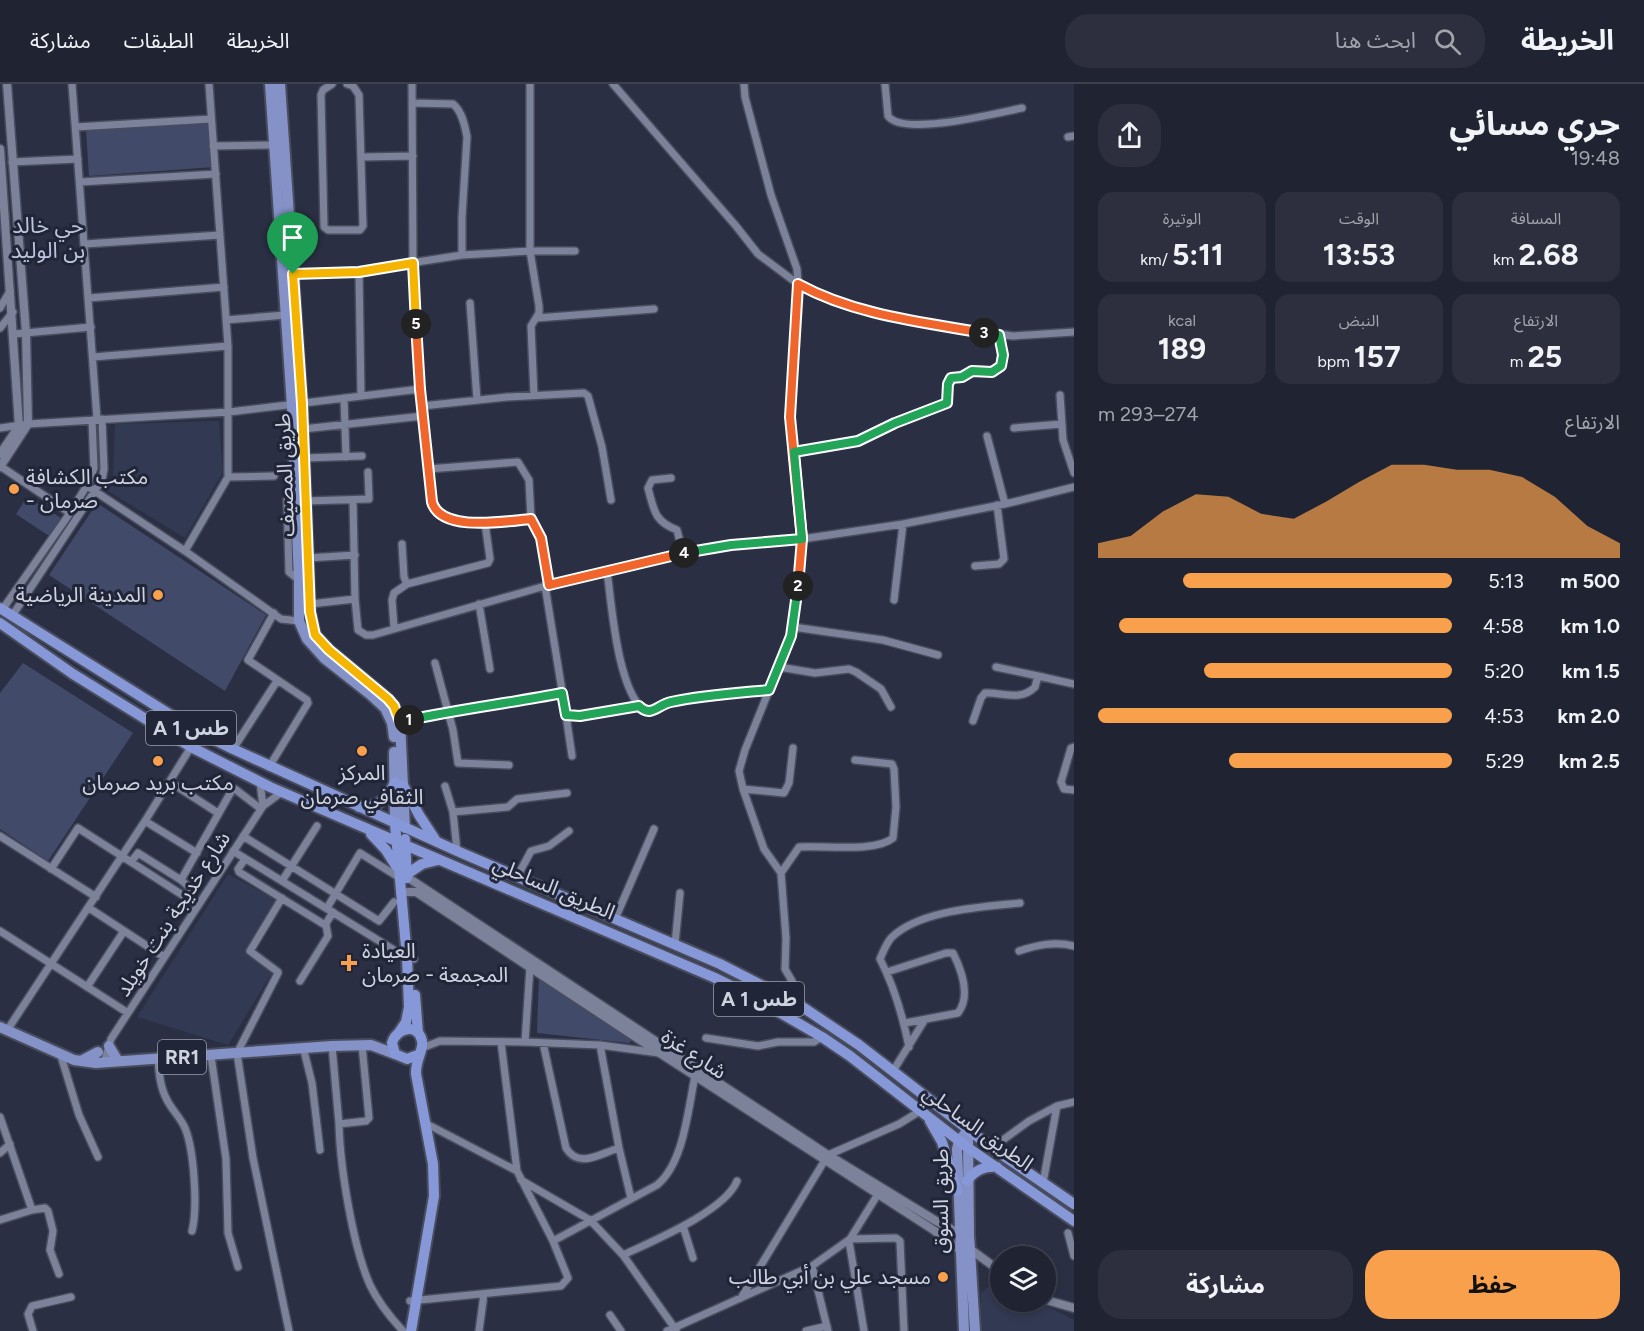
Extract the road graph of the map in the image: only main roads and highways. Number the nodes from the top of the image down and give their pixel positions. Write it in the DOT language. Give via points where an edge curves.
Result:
graph roads {
  1 [pos="270,84"];
  2 [pos="280,84"];
  3 [pos="297,405"];
  4 [pos="5,611"];
  5 [pos="0,622"];
  6 [pos="399,783"];
  7 [pos="357,807"];
  8 [pos="400,826"];
  9 [pos="366,830"];
  10 [pos="436,841"];
  11 [pos="401,843"];
  12 [pos="438,860"];
  13 [pos="404,876"];
  14 [pos="410,958"];
  15 [pos="4,1028"];
  16 [pos="398,1032"];
  17 [pos="419,1035"];
  18 [pos="110,1042"];
  19 [pos="367,1045"];
  20 [pos="859,1045"];
  21 [pos="420,1051"];
  22 [pos="399,1056"];
  23 [pos="850,1056"];
  24 [pos="118,1062"];
  25 [pos="924,1115"];
  26 [pos="968,1130"];
  27 [pos="963,1144"];
  28 [pos="997,1167"];
  29 [pos="967,1181"];
  30 [pos="957,1191"];
  31 [pos="1074,1204"];
  32 [pos="1074,1221"];
  33 [pos="964,1234"];
  34 [pos="965,1250"];
  35 [pos="413,1301"];
  36 [pos="404,1331"];
  37 [pos="411,1331"];
  38 [pos="964,1331"];
  39 [pos="975,1331"];
  1 -- 3 [label="main road, طريق المصيف" via="285,315"];
  2 -- 3 [label="main road, طريق المصيف"];
  3 -- 6 [label="main road, طريق المصيف" via="303,429 310,604 315,635 394,706 400,722"];
  3 -- 6 [label="main road, طريق المصيف" via="299,621 307,639 324,658 371,695 388,714"];
  4 -- 7 [label="highway, الطريق الساحلي / A 1 طس" via="194,729"];
  5 -- 9 [label="highway, الطريق الساحلي / A 1 طس" via="73,674 191,747"];
  6 -- 7 [label="highway" via="376,805"];
  6 -- 8 [label="main road, طريق المصيف"];
  6 -- 10 [label="highway"];
  7 -- 8 [label="highway, الطريق الساحلي / A 1 طس"];
  8 -- 10 [label="highway, الطريق الساحلي / A 1 طس"];
  8 -- 11 [label="highway"];
  9 -- 11 [label="highway, الطريق الساحلي / A 1 طس"];
  9 -- 13 [label="highway"];
  10 -- 20 [label="highway, الطريق الساحلي / A 1 طس" via="720,964 798,1004"];
  11 -- 12 [label="highway, الطريق الساحلي / A 1 طس"];
  11 -- 13 [label="highway"];
  12 -- 13 [label="highway" via="422,864"];
  12 -- 23 [label="highway, الطريق الساحلي / A 1 طس" via="713,976"];
  13 -- 14 [label="highway"];
  13 -- 14 [label="highway"];
  14 -- 16 [label="highway" via="409,1012"];
  14 -- 17 [label="highway"];
  15 -- 24 [label="main road, RR1" via="81,1061"];
  16 -- 17 [label="highway" via="407,1029"];
  16 -- 19 [label="main road"];
  16 -- 22 [label="highway" via="392,1043"];
  17 -- 21 [label="highway"];
  18 -- 24 [label="main road"];
  19 -- 22 [label="main road"];
  19 -- 24 [label="main road, RR1"];
  20 -- 23 [label="highway"];
  20 -- 26 [label="highway, الطريق الساحلي / A 1 طس"];
  21 -- 22 [label="highway" via="411,1059"];
  21 -- 35 [label="highway" via="416,1074 434,1190"];
  22 -- 35 [label="highway" via="410,1074 430,1179"];
  23 -- 25 [label="highway, الطريق الساحلي / A 1 طس"];
  25 -- 27 [label="highway, الطريق الساحلي / A 1 طس"];
  25 -- 30 [label="highway" via="942,1142"];
  26 -- 27 [label="main road, طريق السوق"];
  26 -- 31 [label="highway, الطريق الساحلي / A 1 طس"];
  27 -- 28 [label="highway, الطريق الساحلي / A 1 طس"];
  27 -- 29 [label="main road, طريق السوق"];
  27 -- 30 [label="main road, طريق السوق" via="957,1149"];
  28 -- 29 [label="highway" via="983,1167"];
  28 -- 32 [label="highway, الطريق الساحلي / A 1 طس"];
  29 -- 33 [label="main road, طريق السوق"];
  30 -- 33 [label="main road, طريق السوق"];
  33 -- 34 [label="main road, طريق السوق"];
  34 -- 38 [label="main road, طريق السوق"];
  34 -- 39 [label="main road, طريق السوق"];
  35 -- 36 [label="highway"];
  35 -- 37 [label="highway"];
}
